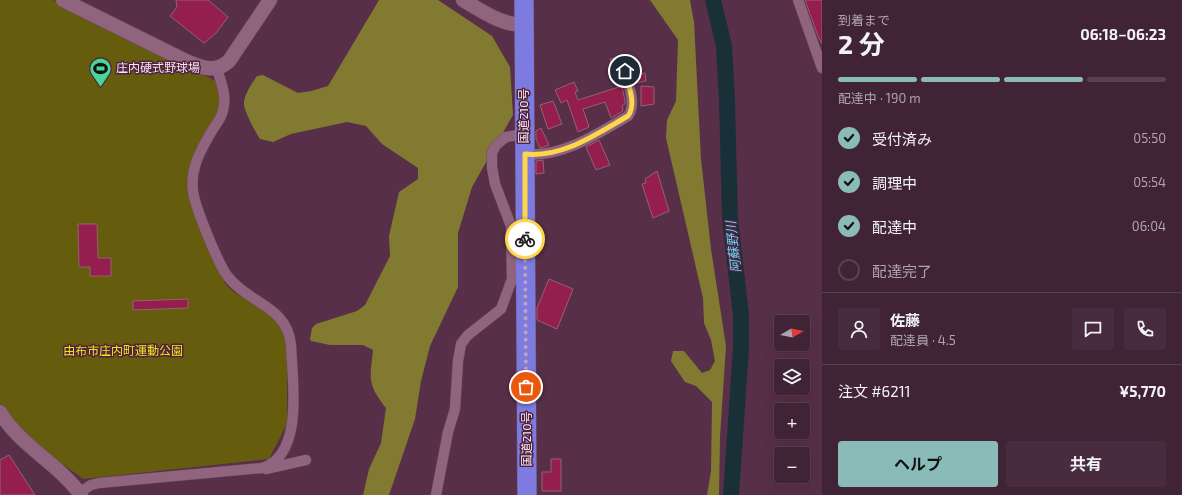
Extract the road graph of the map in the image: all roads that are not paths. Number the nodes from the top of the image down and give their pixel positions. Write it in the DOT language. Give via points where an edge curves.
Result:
graph roads {
  1 [pos="63,0"];
  2 [pos="270,0"];
  3 [pos="463,0"];
  4 [pos="524,0"];
  5 [pos="798,0"];
  6 [pos="524,25"];
  7 [pos="822,68"];
  8 [pos="217,69"];
  9 [pos="625,71"];
  10 [pos="524,134"];
  11 [pos="525,154"];
  12 [pos="0,412"];
  13 [pos="306,460"];
  14 [pos="258,469"];
  15 [pos="80,494"];
  16 [pos="436,495"];
  17 [pos="527,495"];
  1 -- 8 [label="street" via="190,62 205,68"];
  2 -- 8 [label="street" via="229,62"];
  3 -- 6 [label="street" via="500,20"];
  4 -- 6 [label="highway, 国道210号"];
  5 -- 7 [label="street"];
  6 -- 10 [label="highway, 国道210号"];
  8 -- 14 [label="street" via="224,96 223,110 197,158 193,177 194,196 226,274 237,287 280,316 291,345 292,432 278,457 269,466"];
  9 -- 11 [label="street" via="632,104 628,116 580,143 548,154"];
  10 -- 11 [label="highway, 国道210号"];
  10 -- 16 [label="street" via="506,137 496,145 492,154 495,184 511,226 512,279 501,309 468,335 461,344 455,409"];
  11 -- 17 [label="highway, 国道210号"];
  12 -- 15 [label="street" via="16,434 59,471"];
  13 -- 14 [label="street"];
  14 -- 15 [label="street" via="99,483 91,485"];
}
